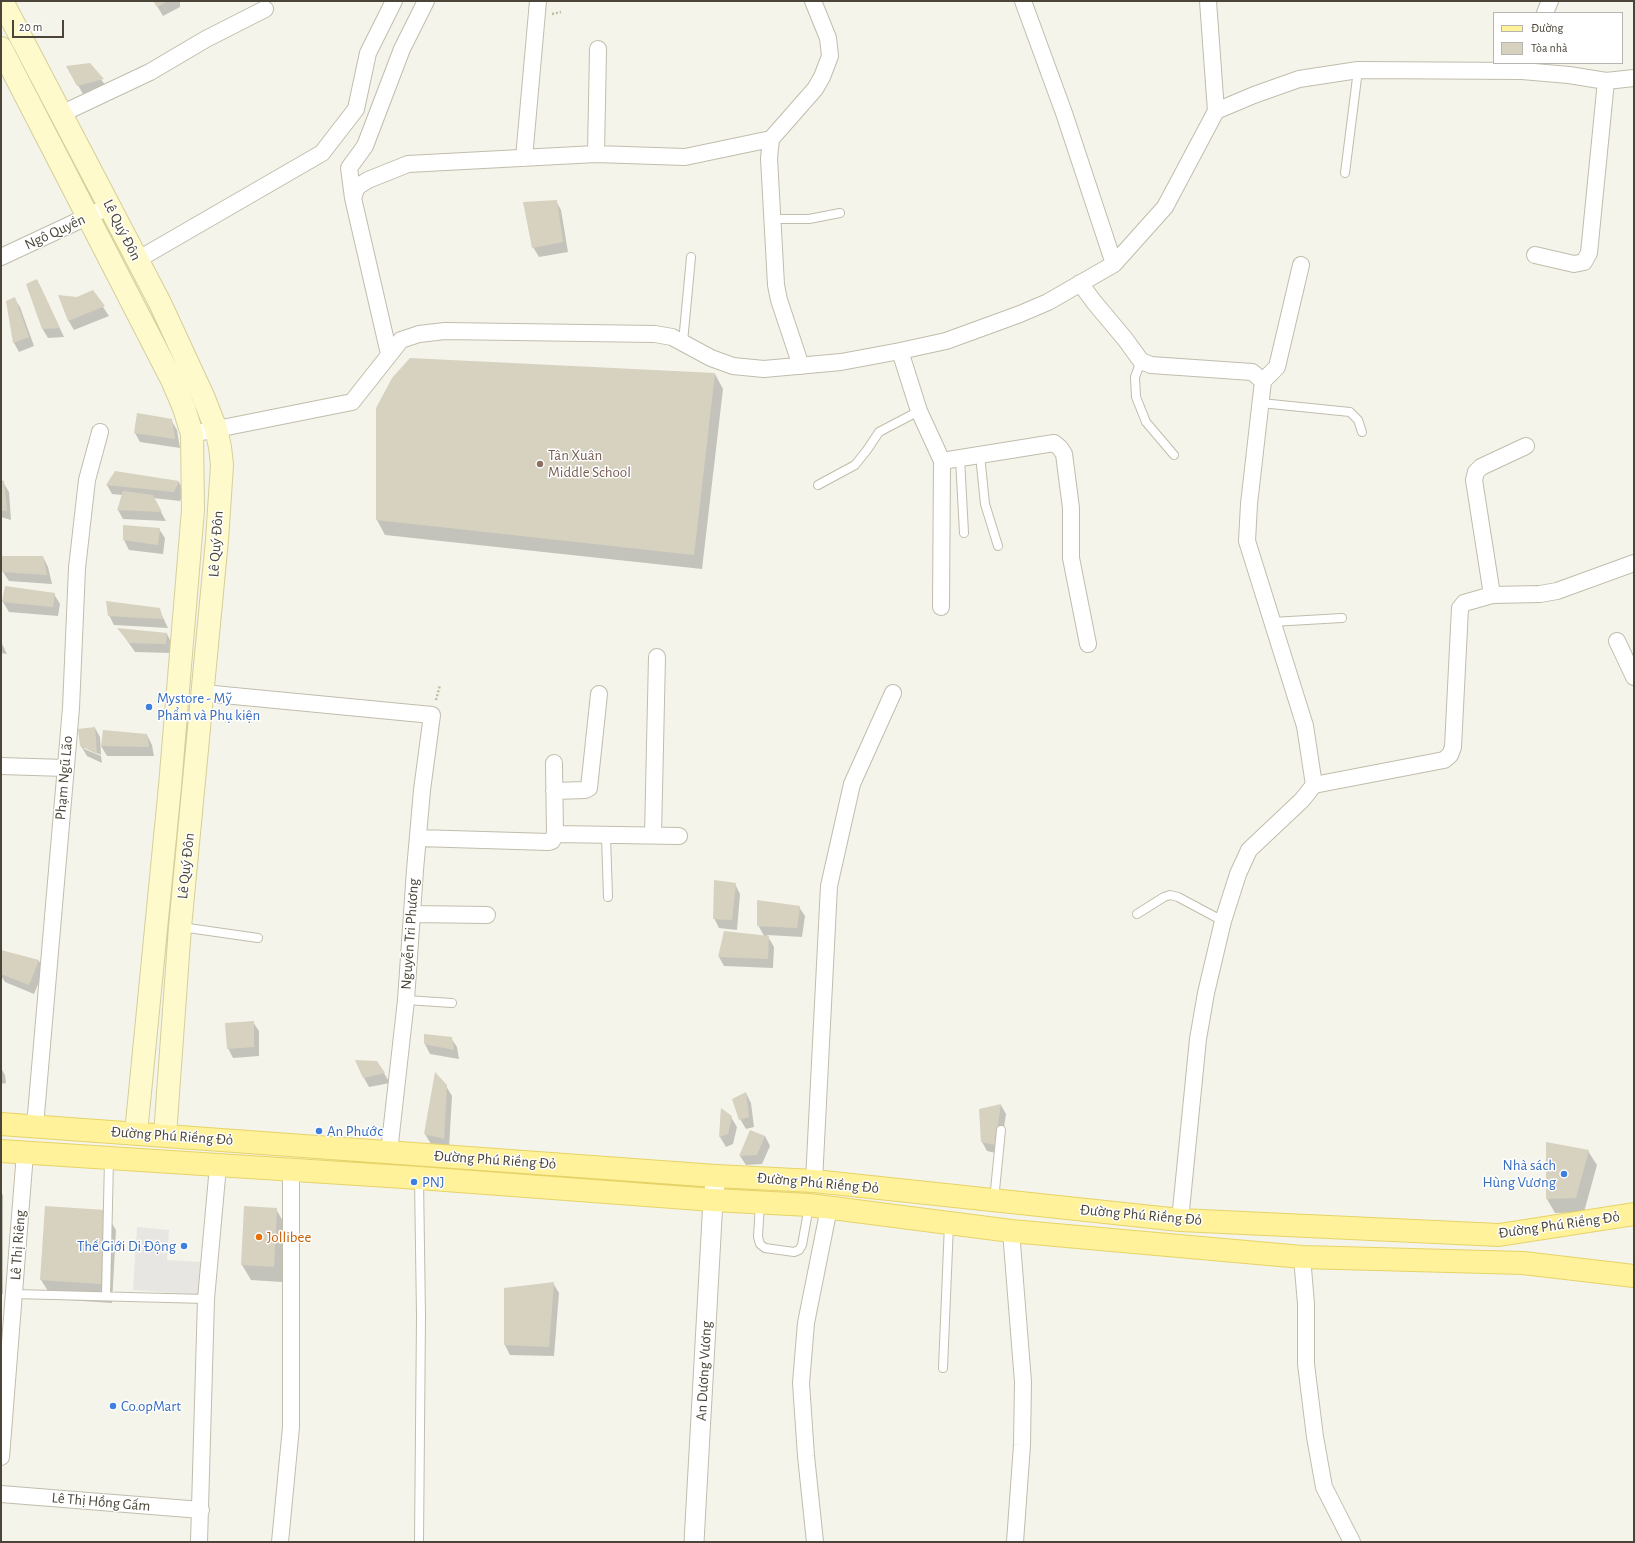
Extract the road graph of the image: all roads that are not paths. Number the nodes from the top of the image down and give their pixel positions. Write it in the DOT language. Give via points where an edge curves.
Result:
graph roads {
  1 [pos="2,1"];
  2 [pos="394,1"];
  3 [pos="426,1"];
  4 [pos="538,1"];
  5 [pos="813,1"];
  6 [pos="1022,1"];
  7 [pos="1208,1"];
  8 [pos="1550,1"];
  9 [pos="265,8"];
  10 [pos="1545,12"];
  11 [pos="1,48"];
  12 [pos="598,49"];
  13 [pos="1524,67"];
  14 [pos="1358,70"];
  15 [pos="1634,78"];
  16 [pos="1606,81"];
  17 [pos="1216,111"];
  18 [pos="61,114"];
  19 [pos="771,139"];
  20 [pos="596,154"];
  21 [pos="524,158"];
  22 [pos="1345,173"];
  23 [pos="353,198"];
  24 [pos="110,206"];
  25 [pos="840,213"];
  26 [pos="88,216"];
  27 [pos="773,219"];
  28 [pos="1535,255"];
  29 [pos="1,257"];
  30 [pos="691,257"];
  31 [pos="138,260"];
  32 [pos="1114,264"];
  33 [pos="1301,265"];
  34 [pos="1080,283"];
  35 [pos="683,342"];
  36 [pos="900,351"];
  37 [pos="389,354"];
  38 [pos="1141,361"];
  39 [pos="801,366"];
  40 [pos="1263,381"];
  41 [pos="1261,403"];
  42 [pos="919,411"];
  43 [pos="216,429"];
  44 [pos="100,432"];
  45 [pos="1362,432"];
  46 [pos="192,434"];
  47 [pos="1526,446"];
  48 [pos="980,455"];
  49 [pos="1174,455"];
  50 [pos="960,458"];
  51 [pos="942,461"];
  52 [pos="818,485"];
  53 [pos="964,533"];
  54 [pos="998,546"];
  55 [pos="1634,563"];
  56 [pos="1492,594"];
  57 [pos="941,607"];
  58 [pos="1342,618"];
  59 [pos="1272,622"];
  60 [pos="1617,641"];
  61 [pos="1088,644"];
  62 [pos="657,657"];
  63 [pos="1634,677"];
  64 [pos="203,693"];
  65 [pos="893,693"];
  66 [pos="599,694"];
  67 [pos="554,763"];
  68 [pos="1,766"];
  69 [pos="65,768"];
  70 [pos="1314,785"];
  71 [pos="554,791"];
  72 [pos="555,834"];
  73 [pos="653,835"];
  74 [pos="606,836"];
  75 [pos="679,836"];
  76 [pos="418,838"];
  77 [pos="608,897"];
  78 [pos="412,914"];
  79 [pos="1138,914"];
  80 [pos="487,916"];
  81 [pos="1223,921"];
  82 [pos="180,927"];
  83 [pos="258,938"];
  84 [pos="406,1000"];
  85 [pos="452,1003"];
  86 [pos="1,1124"];
  87 [pos="34,1126"];
  88 [pos="1001,1130"];
  89 [pos="136,1133"];
  90 [pos="165,1136"];
  91 [pos="1,1151"];
  92 [pos="389,1152"];
  93 [pos="25,1153"];
  94 [pos="109,1158"];
  95 [pos="133,1160"];
  96 [pos="164,1161"];
  97 [pos="218,1166"];
  98 [pos="291,1170"];
  99 [pos="716,1176"];
  100 [pos="419,1178"];
  101 [pos="814,1181"];
  102 [pos="713,1200"];
  103 [pos="994,1200"];
  104 [pos="760,1202"];
  105 [pos="819,1206"];
  106 [pos="1634,1214"];
  107 [pos="1180,1220"];
  108 [pos="949,1223"];
  109 [pos="1011,1231"];
  110 [pos="1302,1257"];
  111 [pos="1634,1276"];
  112 [pos="14,1294"];
  113 [pos="106,1296"];
  114 [pos="206,1299"];
  115 [pos="943,1368"];
  116 [pos="1,1457"];
  117 [pos="1,1494"];
  118 [pos="201,1510"];
  119 [pos="199,1542"];
  120 [pos="280,1542"];
  121 [pos="419,1542"];
  122 [pos="694,1542"];
  123 [pos="815,1542"];
  124 [pos="1015,1542"];
  125 [pos="1352,1542"];
  1 -- 18 [label="main road, Lê Quý Đôn"];
  2 -- 31 [label="street" via="368,53 356,109 322,153"];
  3 -- 23 [label="street" via="402,49 365,146 349,168"];
  4 -- 21 [label="street"];
  5 -- 19 [label="street" via="828,38 830,56 815,89"];
  6 -- 32 [label="street" via="1064,114"];
  7 -- 17 [label="street"];
  8 -- 10 [label="street"];
  9 -- 18 [label="street" via="150,72"];
  11 -- 26 [label="main road, Lê Quý Đôn"];
  12 -- 20 [label="street"];
  13 -- 14 [label="street"];
  13 -- 16 [label="street"];
  14 -- 17 [label="street" via="1299,79"];
  14 -- 22 [label="lane"];
  15 -- 16 [label="street"];
  16 -- 28 [label="street" via="1589,253 1584,262 1574,264"];
  17 -- 32 [label="street" via="1165,207"];
  18 -- 24 [label="main road, Lê Quý Đôn"];
  19 -- 20 [label="street" via="685,157"];
  19 -- 27 [label="street" via="769,158"];
  20 -- 21 [label="street"];
  21 -- 23 [label="street" via="408,164 356,187"];
  23 -- 37 [label="street"];
  24 -- 26 [label="street, Ngô Quyền"];
  24 -- 31 [label="main road, Lê Quý Đôn"];
  25 -- 27 [label="lane" via="810,219"];
  26 -- 29 [label="street, Ngô Quyền"];
  26 -- 46 [label="main road, Lê Quý Đôn" via="172,380"];
  27 -- 39 [label="street" via="776,285"];
  30 -- 35 [label="lane"];
  31 -- 43 [label="main road, Lê Quý Đôn" via="203,396"];
  32 -- 34 [label="street"];
  33 -- 40 [label="street" via="1277,367"];
  34 -- 36 [label="street" via="1048,302 1020,314 946,341"];
  34 -- 38 [label="street"];
  35 -- 37 [label="street" via="655,334 445,331 419,334 401,340"];
  35 -- 39 [label="street" via="711,358 733,366"];
  36 -- 39 [label="street" via="842,362"];
  36 -- 42 [label="street"];
  37 -- 43 [label="street" via="352,402"];
  38 -- 40 [label="street" via="1151,365 1252,372"];
  38 -- 49 [label="lane" via="1135,377 1136,397 1146,422"];
  40 -- 41 [label="street"];
  41 -- 45 [label="lane" via="1350,412 1358,420"];
  41 -- 59 [label="street" via="1247,541"];
  42 -- 51 [label="street"];
  42 -- 52 [label="lane" via="879,432 855,465"];
  43 -- 46 [label="street"];
  43 -- 64 [label="main road, Lê Quý Đôn" via="222,465"];
  44 -- 69 [label="street, Phạm Ngũ Lão" via="86,487 77,568 71,708"];
  46 -- 89 [label="main road, Lê Quý Đôn" via="193,510 170,786"];
  47 -- 56 [label="street" via="1481,467 1476,472 1474,480"];
  48 -- 50 [label="street"];
  48 -- 54 [label="lane" via="985,504"];
  48 -- 61 [label="street" via="1054,444 1064,454 1071,508 1071,558"];
  50 -- 51 [label="street"];
  50 -- 53 [label="lane"];
  51 -- 57 [label="street"];
  55 -- 56 [label="street" via="1557,591 1540,594"];
  56 -- 70 [label="street" via="1469,600 1460,608 1453,747 1450,755 1444,760"];
  58 -- 59 [label="lane"];
  59 -- 70 [label="street" via="1305,726"];
  60 -- 63 [label="street"];
  62 -- 73 [label="street"];
  64 -- 76 [label="street, Nguyễn Tri Phương" via="432,716"];
  64 -- 82 [label="main road, Lê Quý Đôn"];
  65 -- 101 [label="street" via="852,784 829,886"];
  66 -- 71 [label="street" via="590,788"];
  67 -- 71 [label="street"];
  68 -- 69 [label="street"];
  69 -- 87 [label="street, Phạm Ngũ Lão"];
  70 -- 81 [label="street" via="1302,800 1249,850 1238,874"];
  71 -- 72 [label="street"];
  72 -- 74 [label="street"];
  72 -- 76 [label="street" via="549,842"];
  73 -- 74 [label="street"];
  73 -- 75 [label="street"];
  74 -- 77 [label="lane"];
  76 -- 78 [label="street, Nguyễn Tri Phương"];
  78 -- 80 [label="street"];
  78 -- 84 [label="street, Nguyễn Tri Phương"];
  79 -- 81 [label="lane" via="1170,895"];
  81 -- 107 [label="street" via="1198,1040"];
  82 -- 83 [label="lane"];
  82 -- 90 [label="main road, Lê Quý Đôn"];
  84 -- 85 [label="lane"];
  84 -- 92 [label="street, Nguyễn Tri Phương"];
  86 -- 87 [label="main road, Đường Phú Riềng Đỏ"];
  87 -- 89 [label="main road, Đường Phú Riềng Đỏ"];
  88 -- 103 [label="lane"];
  89 -- 90 [label="main road, Đường Phú Riềng Đỏ"];
  89 -- 95 [label="main road"];
  90 -- 92 [label="main road, Đường Phú Riềng Đỏ"];
  90 -- 96 [label="main road"];
  91 -- 93 [label="main road, Đường Phú Riềng Đỏ"];
  92 -- 99 [label="main road, Đường Phú Riềng Đỏ"];
  93 -- 94 [label="main road, Đường Phú Riềng Đỏ"];
  93 -- 112 [label="street, Lê Thị Riêng"];
  94 -- 95 [label="main road, Đường Phú Riềng Đỏ"];
  94 -- 113 [label="lane"];
  95 -- 96 [label="main road, Đường Phú Riềng Đỏ"];
  96 -- 97 [label="main road, Đường Phú Riềng Đỏ"];
  97 -- 98 [label="main road, Đường Phú Riềng Đỏ"];
  97 -- 114 [label="street"];
  98 -- 100 [label="main road, Đường Phú Riềng Đỏ"];
  98 -- 120 [label="street" via="291,1427"];
  99 -- 101 [label="main road, Đường Phú Riềng Đỏ"];
  99 -- 102 [label="street, An Dương Vương"];
  100 -- 102 [label="main road, Đường Phú Riềng Đỏ"];
  100 -- 121 [label="lane"];
  101 -- 103 [label="main road, Đường Phú Riềng Đỏ"];
  102 -- 104 [label="main road, Đường Phú Riềng Đỏ"];
  102 -- 122 [label="street, An Dương Vương"];
  103 -- 107 [label="main road, Đường Phú Riềng Đỏ"];
  104 -- 105 [label="main road, Đường Phú Riềng Đỏ"];
  104 -- 105 [label="lane" via="760,1244 765,1248 794,1252 802,1245"];
  105 -- 108 [label="main road, Đường Phú Riềng Đỏ"];
  105 -- 123 [label="street" via="801,1384"];
  106 -- 107 [label="main road, Đường Phú Riềng Đỏ" via="1499,1235"];
  108 -- 109 [label="main road, Đường Phú Riềng Đỏ"];
  108 -- 115 [label="lane"];
  109 -- 110 [label="main road, Đường Phú Riềng Đỏ"];
  109 -- 124 [label="street" via="1023,1382 1022,1445"];
  110 -- 111 [label="main road, Đường Phú Riềng Đỏ" via="1523,1262"];
  110 -- 125 [label="street" via="1306,1304 1306,1364 1316,1444 1324,1487"];
  112 -- 113 [label="lane"];
  112 -- 116 [label="street, Lê Thị Riêng"];
  113 -- 114 [label="lane"];
  114 -- 118 [label="street"];
  117 -- 118 [label="street, Lê Thị Hồng Gấm"];
  118 -- 119 [label="street"];
}
